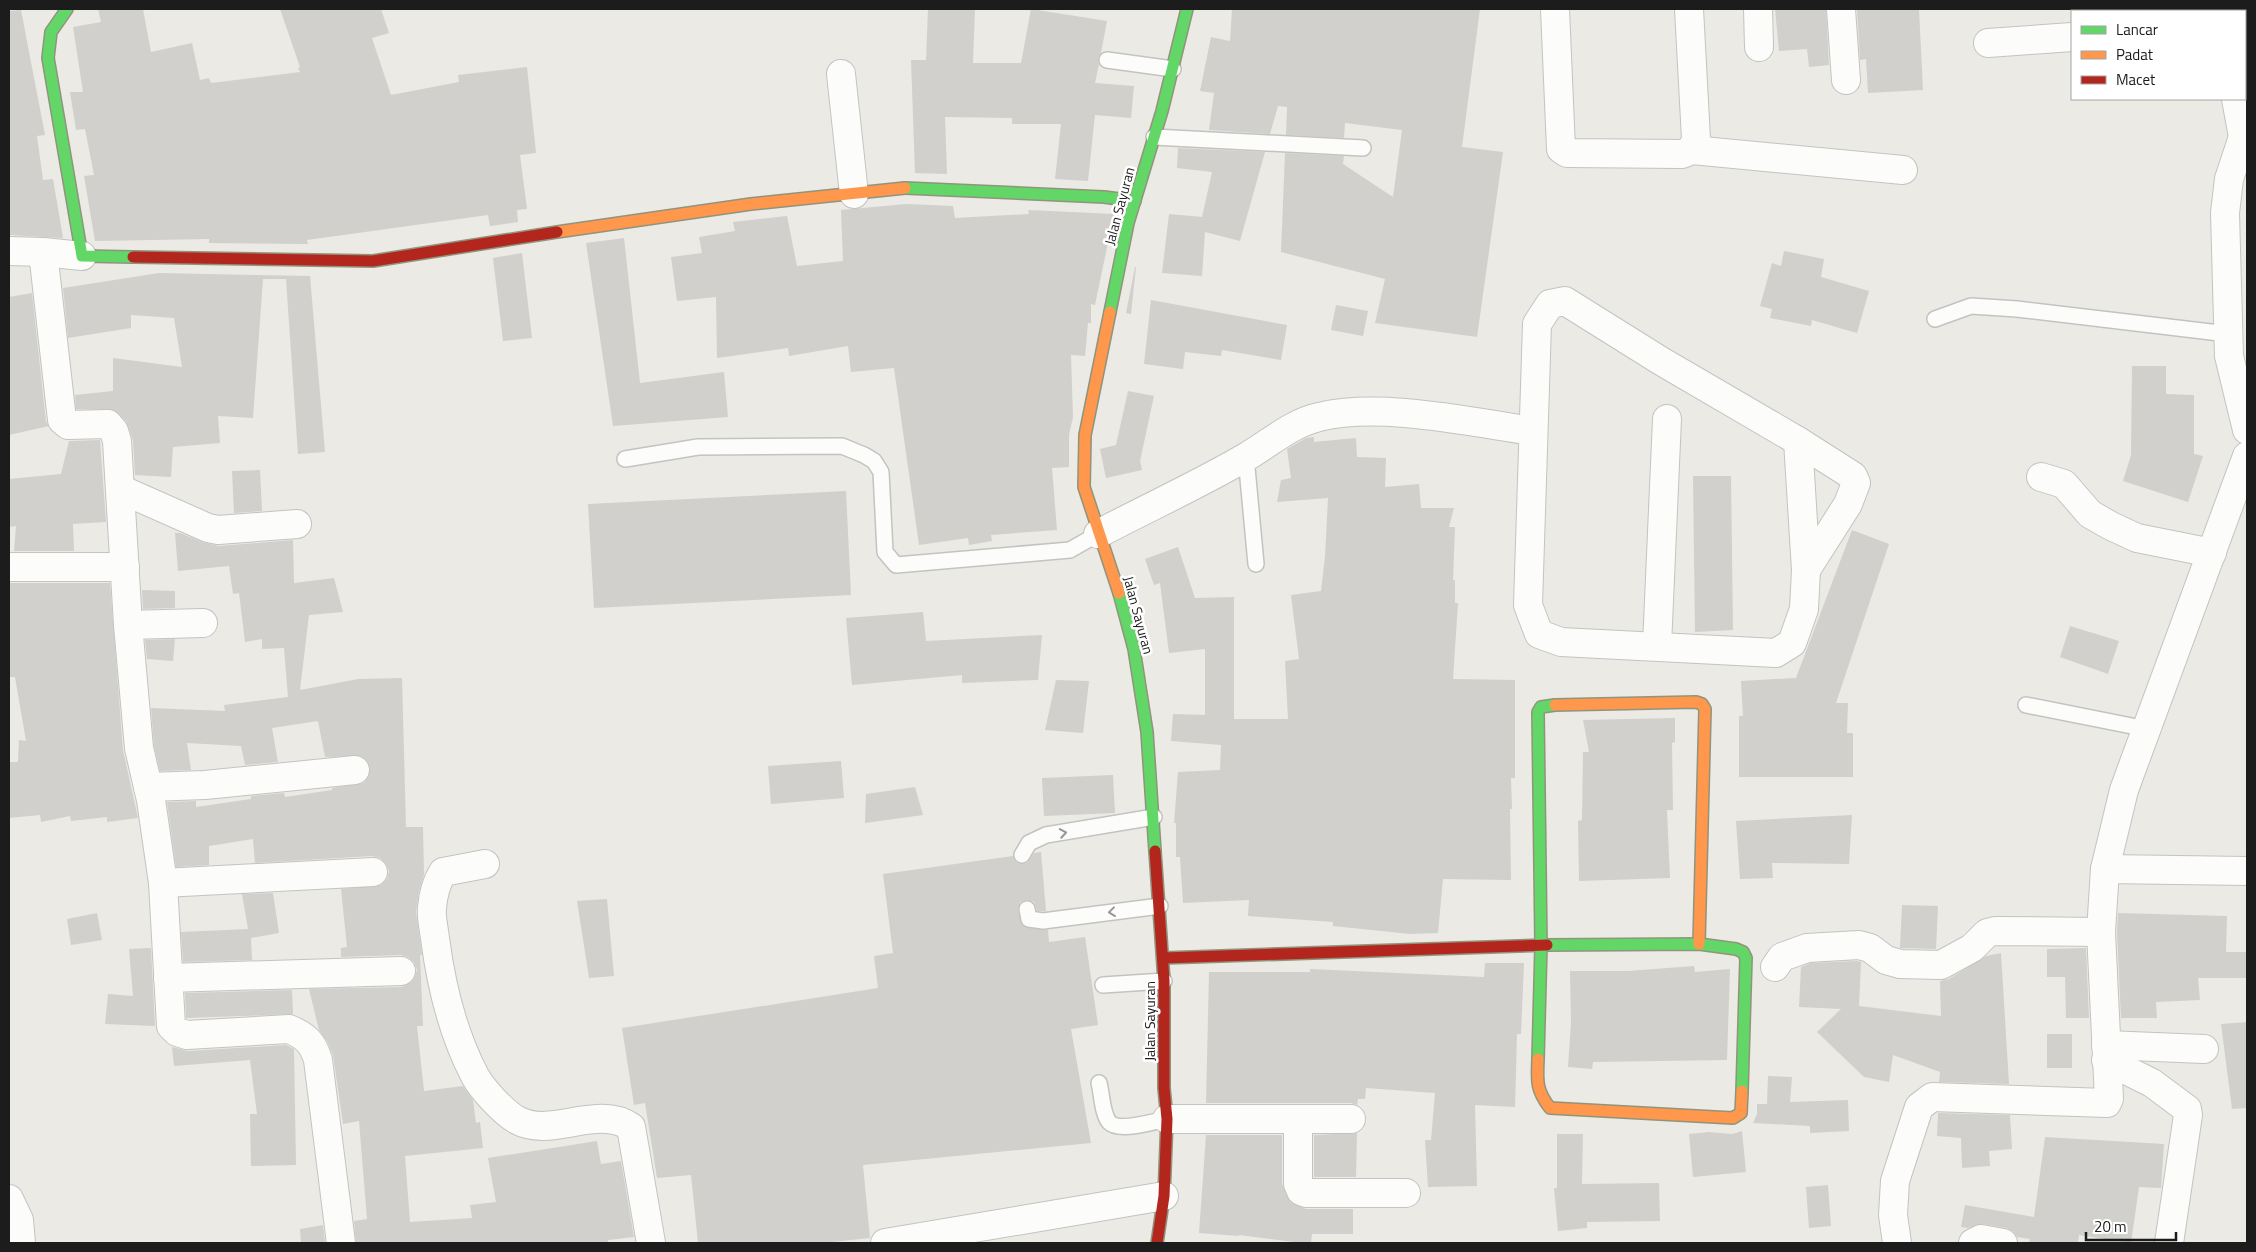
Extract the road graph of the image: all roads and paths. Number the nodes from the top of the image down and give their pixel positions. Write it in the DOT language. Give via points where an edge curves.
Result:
graph roads {
  1 [pos="67,9"];
  2 [pos="1187,9"];
  3 [pos="1555,9"];
  4 [pos="1689,9"];
  5 [pos="1758,9"];
  6 [pos="1841,9"];
  7 [pos="2071,37"];
  8 [pos="1988,43"];
  9 [pos="1760,47"];
  10 [pos="1107,60"];
  11 [pos="1173,70"];
  12 [pos="841,74"];
  13 [pos="1846,80"];
  14 [pos="2236,100"];
  15 [pos="1154,137"];
  16 [pos="2245,138"];
  17 [pos="1363,148"];
  18 [pos="1692,150"];
  19 [pos="1904,170"];
  20 [pos="854,194"];
  21 [pos="1135,201"];
  22 [pos="9,251"];
  23 [pos="43,252"];
  24 [pos="82,256"];
  25 [pos="1935,319"];
  26 [pos="2228,334"];
  27 [pos="1667,419"];
  28 [pos="1533,430"];
  29 [pos="2247,430"];
  30 [pos="1798,441"];
  31 [pos="2247,456"];
  32 [pos="1246,457"];
  33 [pos="625,459"];
  34 [pos="2041,477"];
  35 [pos="120,489"];
  36 [pos="296,524"];
  37 [pos="1098,534"];
  38 [pos="2212,553"];
  39 [pos="1256,564"];
  40 [pos="9,567"];
  41 [pos="125,567"];
  42 [pos="1806,570"];
  43 [pos="203,623"];
  44 [pos="128,625"];
  45 [pos="1657,646"];
  46 [pos="2026,705"];
  47 [pos="2146,729"];
  48 [pos="355,770"];
  49 [pos="148,787"];
  50 [pos="1154,817"];
  51 [pos="1022,855"];
  52 [pos="484,864"];
  53 [pos="2106,869"];
  54 [pos="2247,871"];
  55 [pos="373,872"];
  56 [pos="163,883"];
  57 [pos="1160,906"];
  58 [pos="1027,909"];
  59 [pos="2101,932"];
  60 [pos="1699,944"];
  61 [pos="1540,945"];
  62 [pos="1163,958"];
  63 [pos="1775,966"];
  64 [pos="401,970"];
  65 [pos="168,978"];
  66 [pos="1164,980"];
  67 [pos="1103,985"];
  68 [pos="2204,1050"];
  69 [pos="2106,1052"];
  70 [pos="1099,1084"];
  71 [pos="1167,1119"];
  72 [pos="1298,1119"];
  73 [pos="1351,1120"];
  74 [pos="1406,1193"];
  75 [pos="1164,1196"];
  76 [pos="9,1198"];
  77 [pos="21,1243"];
  78 [pos="341,1243"];
  79 [pos="652,1243"];
  80 [pos="885,1243"];
  81 [pos="1158,1243"];
  82 [pos="1897,1243"];
  83 [pos="1973,1243"];
  84 [pos="2003,1243"];
  85 [pos="2169,1243"];
  1 -- 24 [label="street" via="51,32 48,58"];
  2 -- 11 [label="street, Jalan Sayuran"];
  3 -- 18 [label="street" via="1561,149 1567,153 1673,154"];
  4 -- 18 [label="street" via="1696,139"];
  5 -- 9 [label="street"];
  6 -- 13 [label="street"];
  7 -- 8 [label="street"];
  10 -- 11 [label="lane"];
  11 -- 15 [label="street, Jalan Sayuran"];
  12 -- 20 [label="street"];
  14 -- 16 [label="street"];
  15 -- 17 [label="lane"];
  15 -- 21 [label="street, Jalan Sayuran"];
  16 -- 26 [label="street" via="2229,179 2225,214"];
  18 -- 19 [label="street"];
  20 -- 21 [label="street" via="906,188"];
  20 -- 24 [label="street" via="751,204 373,261"];
  21 -- 37 [label="street, Jalan Sayuran" via="1085,435 1084,487"];
  22 -- 23 [label="street"];
  23 -- 24 [label="street"];
  23 -- 35 [label="street" via="62,420 68,425 108,424 114,431"];
  25 -- 26 [label="lane" via="1971,306"];
  26 -- 29 [label="street" via="2232,372"];
  27 -- 45 [label="street"];
  28 -- 30 [label="street" via="1537,324 1550,304 1565,301"];
  28 -- 32 [label="street" via="1399,413 1350,412 1316,417 1294,426"];
  28 -- 45 [label="street" via="1528,605 1539,634 1561,642"];
  30 -- 42 [label="street"];
  30 -- 42 [label="street" via="1853,476 1856,482 1848,504"];
  31 -- 38 [label="street"];
  32 -- 37 [label="street"];
  32 -- 39 [label="lane"];
  33 -- 37 [label="lane" via="698,447 842,446 874,461 881,472 885,552 896,565 1070,550"];
  34 -- 38 [label="street" via="2064,484 2090,514 2137,538"];
  35 -- 36 [label="street" via="218,530"];
  35 -- 41 [label="street"];
  37 -- 50 [label="street, Jalan Sayuran" via="1114,576 1134,649 1147,732"];
  38 -- 47 [label="street"];
  40 -- 41 [label="street"];
  41 -- 44 [label="street"];
  42 -- 45 [label="street" via="1804,609 1792,643 1776,653"];
  43 -- 44 [label="street"];
  44 -- 49 [label="street" via="140,748"];
  46 -- 47 [label="lane"];
  47 -- 53 [label="street" via="2124,790"];
  48 -- 49 [label="street" via="205,785"];
  49 -- 56 [label="street"];
  51 -- 50 [label="lane, one-way" via="1029,843 1046,835"];
  50 -- 57 [label="street, Jalan Sayuran"];
  52 -- 79 [label="street" via="443,872 438,879 432,910 438,963 458,1040 476,1079 505,1112 517,1120 533,1126 604,1119 621,1121 631,1127"];
  53 -- 54 [label="street"];
  53 -- 59 [label="street"];
  55 -- 56 [label="street"];
  56 -- 65 [label="street"];
  57 -- 58 [label="lane, one-way" via="1042,921 1029,919"];
  57 -- 62 [label="street, Jalan Sayuran"];
  59 -- 63 [label="street" via="1995,930 1987,933 1972,948 1941,965 1900,964 1859,945 1807,948 1782,957"];
  59 -- 69 [label="street"];
  60 -- 61 [label="street"];
  60 -- 61 [label="street" via="1736,949 1746,958 1741,1113 1733,1118 1550,1108 1537,1085"];
  60 -- 61 [label="street" via="1705,709 1696,702 1541,707 1538,712"];
  61 -- 62 [label="street"];
  62 -- 66 [label="street, Jalan Sayuran"];
  64 -- 65 [label="street"];
  65 -- 78 [label="street" via="171,1026 178,1032 187,1035 289,1029 310,1041 318,1060"];
  66 -- 67 [label="lane"];
  66 -- 71 [label="street, Jalan Sayuran"];
  68 -- 69 [label="street"];
  69 -- 82 [label="street" via="2107,1102 1932,1097 1919,1106 1895,1181 1893,1215"];
  69 -- 85 [label="street" via="2187,1109"];
  70 -- 71 [label="lane" via="1109,1122 1116,1126"];
  71 -- 72 [label="street"];
  71 -- 75 [label="street, Jalan Sayuran"];
  72 -- 73 [label="street"];
  72 -- 74 [label="street" via="1298,1184 1301,1191"];
  75 -- 80 [label="street"];
  75 -- 81 [label="street, Jalan Sayuran"];
  76 -- 77 [label="street" via="19,1220"];
  83 -- 84 [label="street" via="1981,1239"];
}
